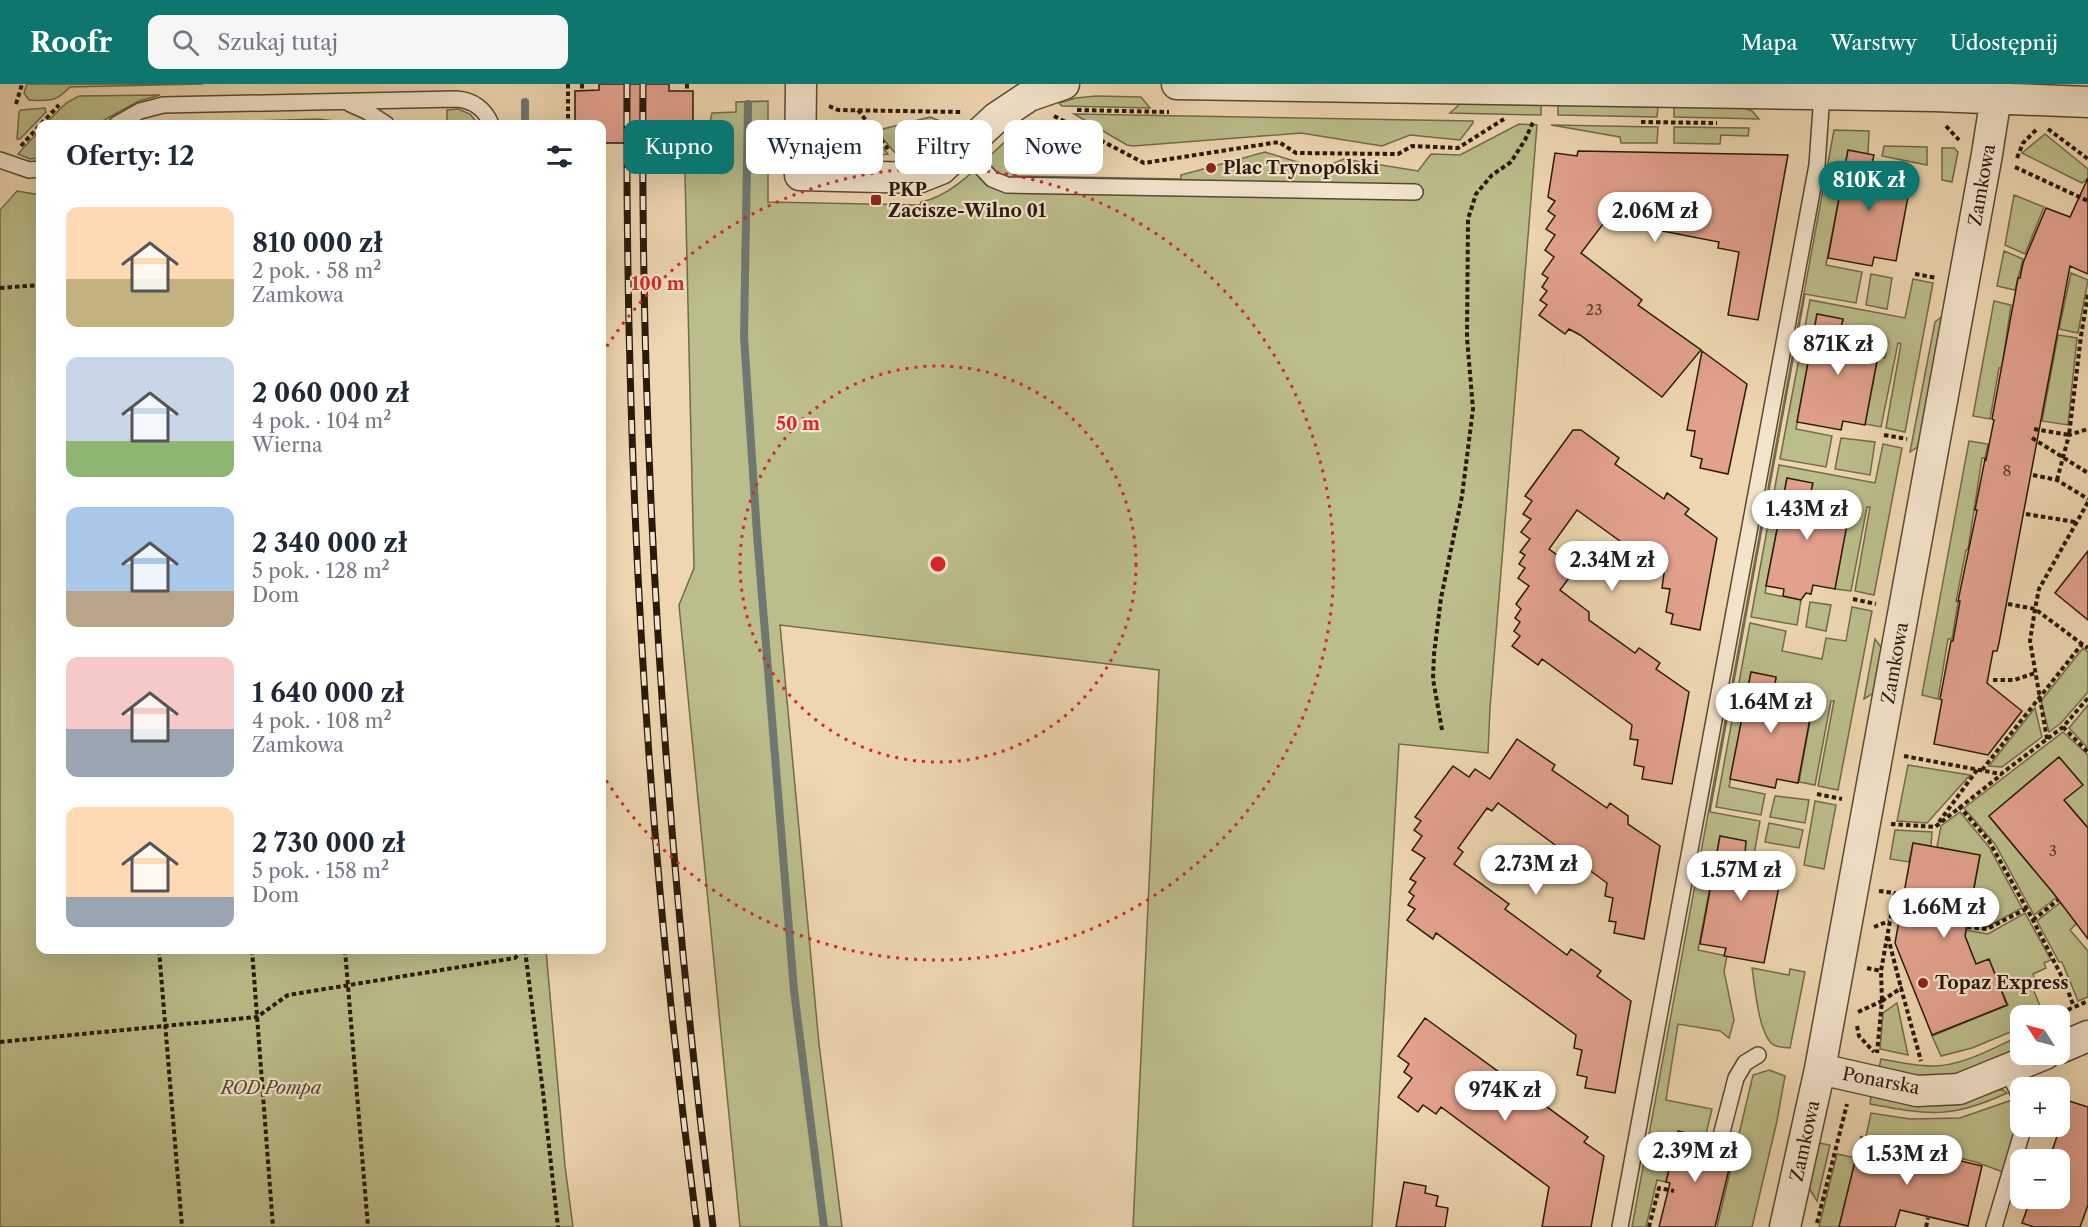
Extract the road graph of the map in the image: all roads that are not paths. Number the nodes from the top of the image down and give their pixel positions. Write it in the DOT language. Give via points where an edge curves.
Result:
graph roads {
  1 [pos="801,84"];
  2 [pos="1065,84"];
  3 [pos="1177,84"];
  4 [pos="1217,84"];
  5 [pos="1608,88"];
  6 [pos="1997,91"];
  7 [pos="1822,94"];
  8 [pos="332,102"];
  9 [pos="2088,102"];
  10 [pos="124,120"];
  11 [pos="380,120"];
  12 [pos="489,120"];
  13 [pos="992,122"];
  14 [pos="0,160"];
  15 [pos="36,169"];
  16 [pos="928,174"];
  17 [pos="987,174"];
  18 [pos="1416,192"];
  19 [pos="2088,1036"];
  20 [pos="2070,1044"];
  21 [pos="1758,1055"];
  22 [pos="2034,1065"];
  23 [pos="1820,1069"];
  24 [pos="2021,1077"];
  25 [pos="2010,1084"];
  26 [pos="1722,1132"];
  27 [pos="2021,1137"];
  28 [pos="1620,1227"];
  29 [pos="1785,1227"];
  30 [pos="1994,1227"];
  1 -- 16 [label="street" via="800,174 918,178"];
  2 -- 13 [label="street" via="1029,96"];
  3 -- 4 [label="street"];
  4 -- 5 [label="street"];
  5 -- 7 [label="street"];
  6 -- 7 [label="street"];
  6 -- 9 [label="street"];
  6 -- 23 [label="street, Zamkowa"];
  7 -- 28 [label="lane" via="1817,165"];
  8 -- 10 [label="lane" via="163,105"];
  8 -- 11 [label="lane" via="360,108"];
  8 -- 12 [label="lane" via="462,99 478,106"];
  14 -- 15 [label="lane"];
  17 -- 18 [label="lane" via="1007,185"];
  19 -- 20 [label="street"];
  21 -- 26 [label="lane" via="1745,1063 1736,1078"];
  22 -- 24 [label="street, Ponarska"];
  23 -- 25 [label="street, Ponarska" via="1917,1091"];
  23 -- 29 [label="street, Zamkowa"];
  27 -- 30 [label="lane"];
}
